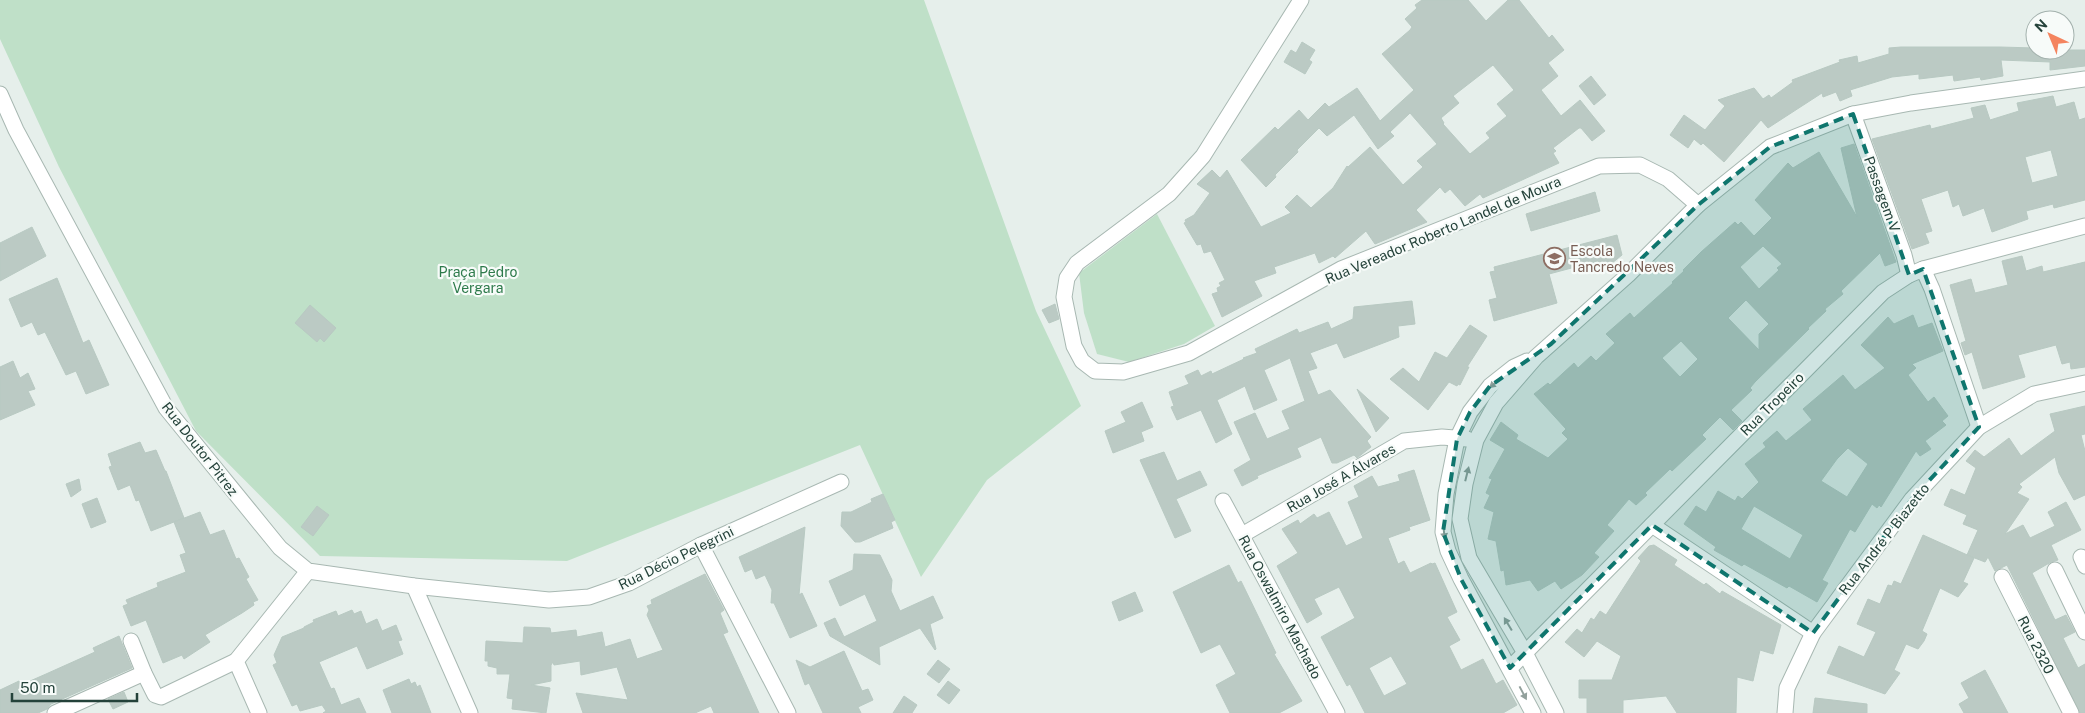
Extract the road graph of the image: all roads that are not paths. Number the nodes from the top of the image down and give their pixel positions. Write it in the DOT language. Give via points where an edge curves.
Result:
graph roads {
  1 [pos="1302,0"];
  2 [pos="2085,79"];
  3 [pos="0,94"];
  4 [pos="1853,114"];
  5 [pos="1698,205"];
  6 [pos="2085,226"];
  7 [pos="1916,272"];
  8 [pos="1536,357"];
  9 [pos="2085,383"];
  10 [pos="1979,428"];
  11 [pos="1457,439"];
  12 [pos="1476,440"];
  13 [pos="841,482"];
  14 [pos="1223,501"];
  15 [pos="1652,525"];
  16 [pos="1242,535"];
  17 [pos="701,545"];
  18 [pos="2055,570"];
  19 [pos="308,571"];
  20 [pos="2002,577"];
  21 [pos="414,586"];
  22 [pos="2085,632"];
  23 [pos="1813,633"];
  24 [pos="131,641"];
  25 [pos="1525,653"];
  26 [pos="236,660"];
  27 [pos="1510,668"];
  28 [pos="144,673"];
  29 [pos="55,713"];
  30 [pos="259,713"];
  31 [pos="470,713"];
  32 [pos="788,713"];
  33 [pos="1337,713"];
  34 [pos="1533,713"];
  35 [pos="1556,713"];
  36 [pos="1785,713"];
  37 [pos="2071,713"];
  1 -- 5 [label="street, Rua Vereador Roberto Landel de Moura" via="1203,156 1169,194 1077,263 1066,278 1064,297 1074,346 1082,361 1095,370 1123,372 1189,353 1341,269 1599,166 1640,165 1668,179"];
  2 -- 4 [label="street"];
  3 -- 19 [label="street, Rua Doutor Pitrez" via="16,130 166,408 280,548"];
  4 -- 5 [label="street" via="1770,147"];
  4 -- 7 [label="street, Passagem V" via="1904,255"];
  5 -- 8 [label="street" via="1628,275"];
  6 -- 7 [label="street, Rua Tropeiro"];
  7 -- 10 [label="street, Passagem V" via="1938,307"];
  7 -- 15 [label="street, Rua Tropeiro" via="1883,292"];
  8 -- 11 [label="street, one-way" via="1514,367 1490,386 1470,412"];
  8 -- 12 [label="street" via="1496,403"];
  9 -- 10 [label="street, Rua André P Biazetto" via="2034,394"];
  10 -- 23 [label="street, Rua André P Biazetto" via="1912,498"];
  11 -- 12 [label="street, Rua José A Álvares"];
  11 -- 16 [label="street, Rua José A Álvares" via="1442,437 1404,441"];
  11 -- 27 [label="street, one-way" via="1443,532 1448,552"];
  25 -- 12 [label="street, one-way" via="1469,558 1460,519"];
  13 -- 17 [label="street, Rua Décio Pelegrini"];
  14 -- 16 [label="street, Rua Oswalmiro Machado"];
  15 -- 23 [label="street"];
  15 -- 25 [label="street, Rua Tropeiro"];
  16 -- 33 [label="street, Rua Oswalmiro Machado"];
  17 -- 21 [label="street, Rua Décio Pelegrini" via="629,583 589,597 549,600"];
  17 -- 32 [label="street"];
  18 -- 22 [label="street"];
  19 -- 21 [label="street"];
  19 -- 26 [label="street"];
  20 -- 37 [label="street, Rua 2320"];
  21 -- 31 [label="street"];
  23 -- 36 [label="street, Rua André P Biazetto" via="1787,688"];
  24 -- 28 [label="street"];
  25 -- 27 [label="street, Rua Tropeiro"];
  25 -- 35 [label="street"];
  26 -- 28 [label="street" via="163,696 153,692"];
  26 -- 30 [label="street"];
  27 -- 34 [label="street, one-way"];
  28 -- 29 [label="street"];
}
